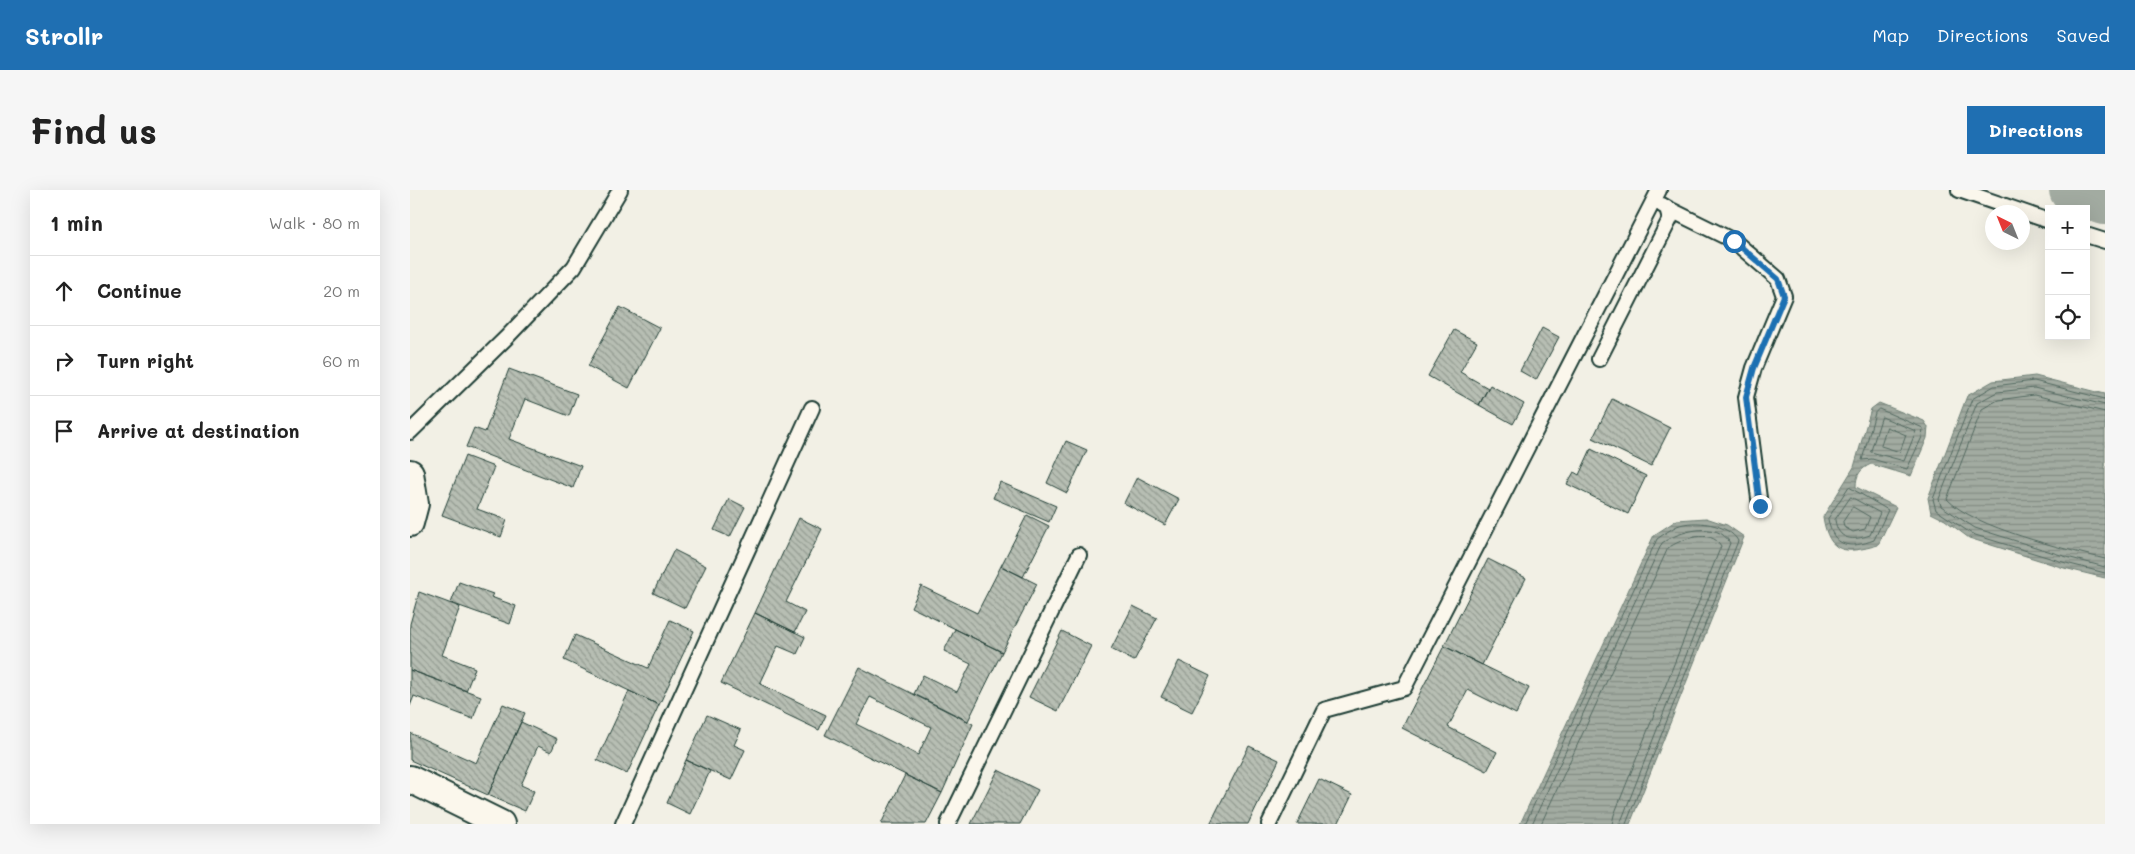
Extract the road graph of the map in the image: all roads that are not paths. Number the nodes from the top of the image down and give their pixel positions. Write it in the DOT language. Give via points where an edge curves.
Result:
graph roads {
  1 [pos="620,190"];
  2 [pos="1960,190"];
  3 [pos="1661,200"];
  4 [pos="2045,220"];
  5 [pos="2090,235"];
  6 [pos="2105,241"];
  7 [pos="1599,359"];
  8 [pos="812,408"];
  9 [pos="410,432"];
  10 [pos="410,473"];
  11 [pos="1760,506"];
  12 [pos="410,523"];
  13 [pos="1079,555"];
  14 [pos="410,778"];
  15 [pos="501,824"];
  16 [pos="623,824"];
  17 [pos="948,824"];
  18 [pos="1269,824"];
  1 -- 9 [label="lane" via="574,267"];
  2 -- 4 [label="lane"];
  3 -- 7 [label="lane" via="1670,219"];
  3 -- 11 [label="lane" via="1734,241 1778,279 1784,296 1754,368 1746,397"];
  3 -- 18 [label="lane" via="1404,688 1324,710"];
  5 -- 6 [label="lane"];
  8 -- 16 [label="lane"];
  10 -- 12 [label="street" via="415,504"];
  13 -- 17 [label="lane"];
  14 -- 15 [label="street"];
}
